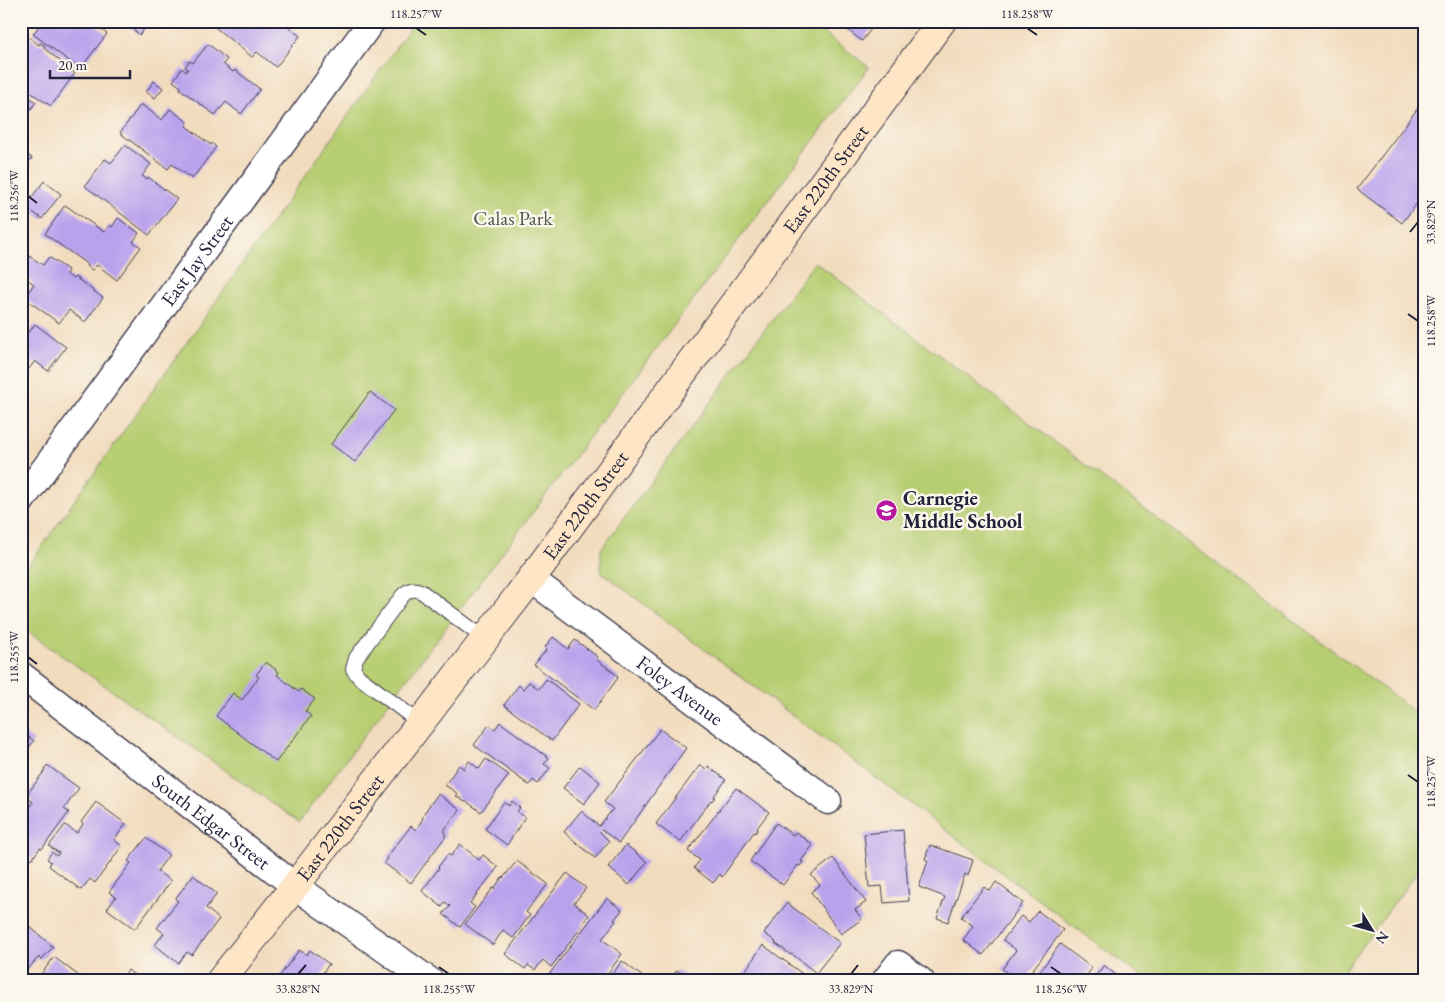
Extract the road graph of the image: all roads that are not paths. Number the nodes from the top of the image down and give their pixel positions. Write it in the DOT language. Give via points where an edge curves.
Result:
graph roads {
  1 [pos="372,21"];
  2 [pos="942,21"];
  3 [pos="21,501"];
  4 [pos="531,579"];
  5 [pos="485,639"];
  6 [pos="21,675"];
  7 [pos="420,723"];
  8 [pos="828,801"];
  9 [pos="295,886"];
  10 [pos="891,972"];
  11 [pos="220,981"];
  12 [pos="430,981"];
  13 [pos="921,981"];
  1 -- 3 [label="street, East Jay Street"];
  2 -- 4 [label="street, East 220th Street"];
  4 -- 5 [label="street, East 220th Street"];
  4 -- 8 [label="street, Foley Avenue"];
  5 -- 7 [label="street, East 220th Street"];
  5 -- 7 [label="lane" via="418,590 408,590 403,595 356,658 353,669"];
  6 -- 9 [label="street, South Edgar Street"];
  7 -- 9 [label="street, East 220th Street"];
  9 -- 11 [label="street, East 220th Street"];
  9 -- 12 [label="street, South Edgar Street"];
  10 -- 13 [label="street"];
}
